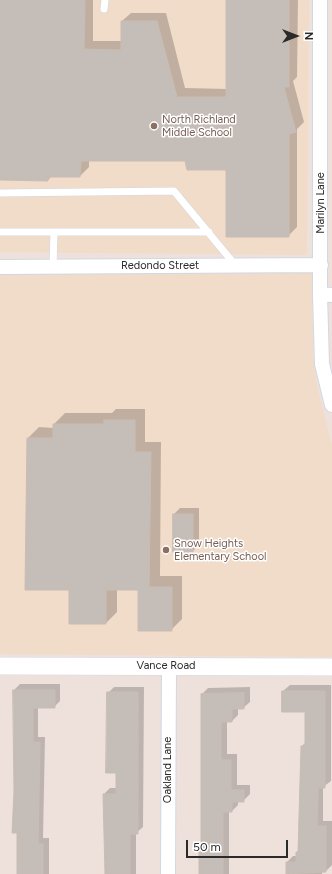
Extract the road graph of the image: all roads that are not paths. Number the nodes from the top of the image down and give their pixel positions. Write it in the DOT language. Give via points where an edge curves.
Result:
graph roads {
  1 [pos="104,0"];
  2 [pos="320,0"];
  3 [pos="104,9"];
  4 [pos="0,193"];
  5 [pos="0,232"];
  6 [pos="54,232"];
  7 [pos="209,232"];
  8 [pos="236,266"];
  9 [pos="321,266"];
  10 [pos="0,267"];
  11 [pos="53,267"];
  12 [pos="326,294"];
  13 [pos="332,405"];
  14 [pos="0,666"];
  15 [pos="169,666"];
  16 [pos="332,667"];
  17 [pos="168,874"];
  1 -- 3 [label="lane"];
  2 -- 9 [label="street, Marilyn Lane"];
  4 -- 7 [label="lane" via="174,191"];
  5 -- 6 [label="lane"];
  6 -- 7 [label="lane"];
  6 -- 11 [label="lane"];
  7 -- 8 [label="lane"];
  8 -- 9 [label="street, Redondo Street"];
  8 -- 11 [label="street, Redondo Street"];
  9 -- 12 [label="street, Marilyn Lane"];
  10 -- 11 [label="street, Redondo Street"];
  12 -- 13 [label="street, Marilyn Lane" via="322,364"];
  14 -- 15 [label="street, Vance Road"];
  15 -- 16 [label="street, Vance Road"];
  15 -- 17 [label="street, Oakland Lane"];
}
